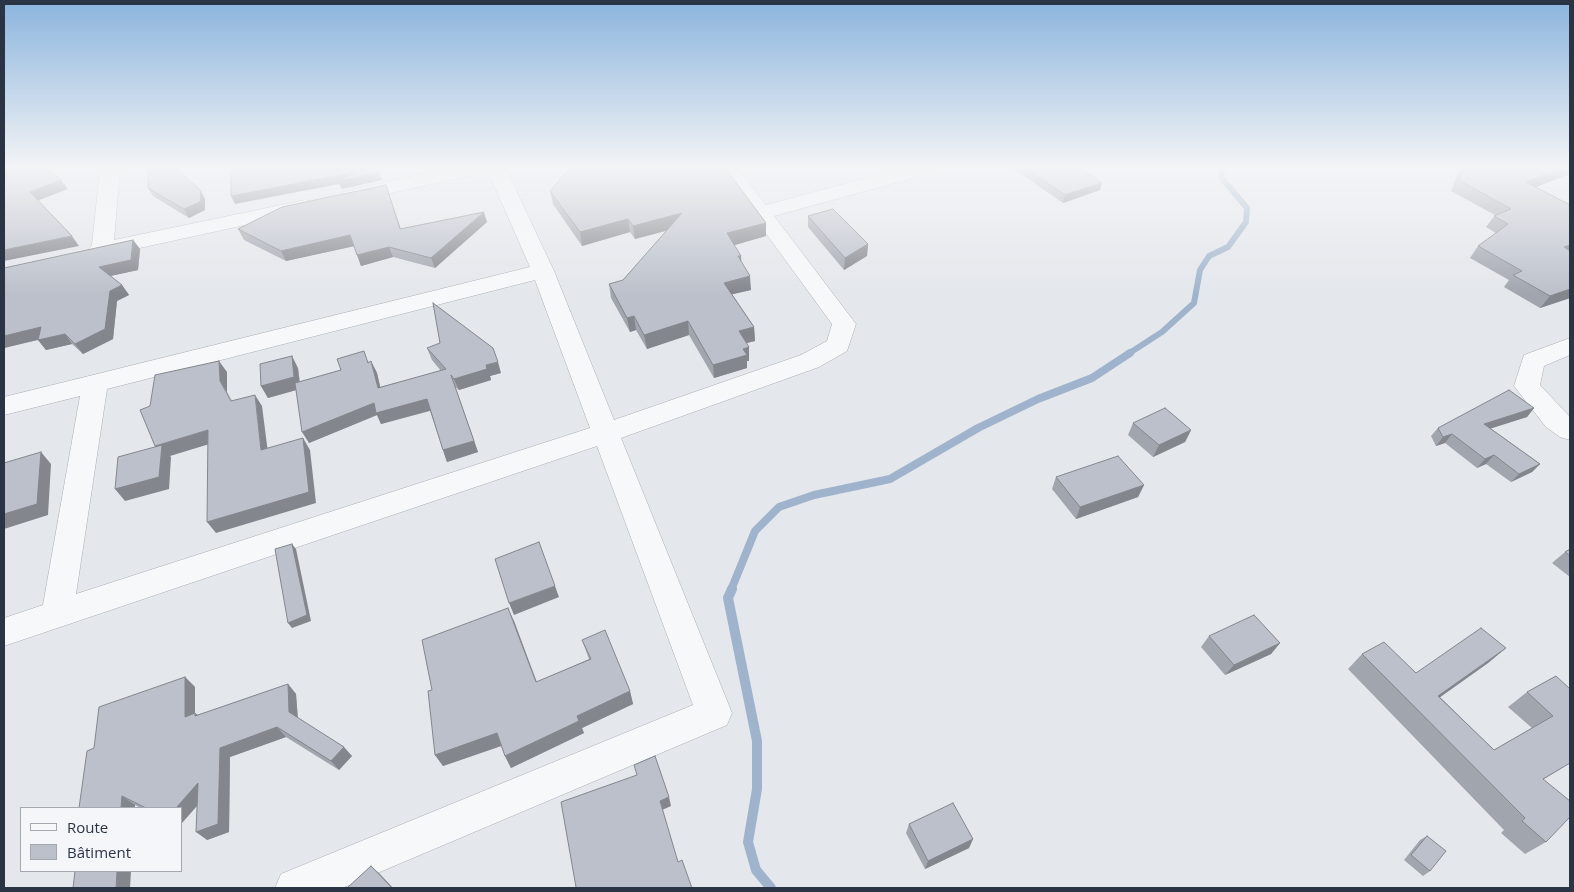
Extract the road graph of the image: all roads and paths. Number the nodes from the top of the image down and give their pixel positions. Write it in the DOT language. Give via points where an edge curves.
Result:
graph roads {
  1 [pos="106,211"];
  2 [pos="285,211"];
  3 [pos="515,211"];
  4 [pos="770,211"];
  5 [pos="761,213"];
  6 [pos="102,250"];
  7 [pos="75,255"];
  8 [pos="543,271"];
  9 [pos="1570,346"];
  10 [pos="95,383"];
  11 [pos="4,406"];
  12 [pos="1570,430"];
  13 [pos="605,433"];
  14 [pos="57,615"];
  15 [pos="4,632"];
  16 [pos="295,888"];
  1 -- 6 [label="street"];
  2 -- 6 [label="street"];
  3 -- 8 [label="street"];
  4 -- 5 [label="street"];
  5 -- 13 [label="street" via="844,324 838,345 810,361"];
  6 -- 7 [label="street"];
  8 -- 10 [label="street"];
  8 -- 13 [label="street"];
  9 -- 12 [label="street" via="1533,361 1527,386 1555,420"];
  10 -- 11 [label="street"];
  10 -- 14 [label="street"];
  13 -- 14 [label="street"];
  13 -- 16 [label="street" via="714,712"];
  14 -- 15 [label="street"];
}
